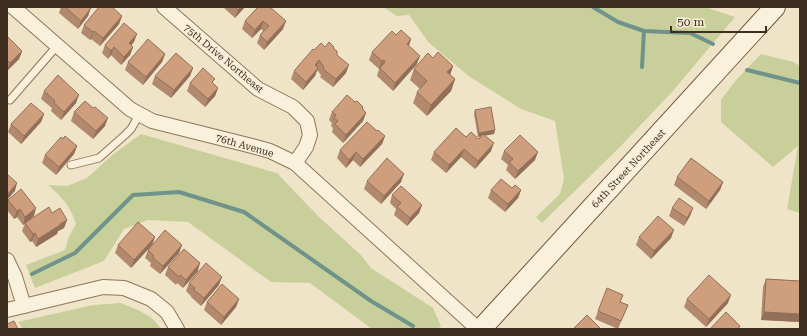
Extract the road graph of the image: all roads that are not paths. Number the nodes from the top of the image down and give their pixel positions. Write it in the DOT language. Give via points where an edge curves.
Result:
graph roads {
  1 [pos="13,7"];
  2 [pos="164,7"];
  3 [pos="775,7"];
  4 [pos="57,46"];
  5 [pos="10,100"];
  6 [pos="139,115"];
  7 [pos="295,163"];
  8 [pos="71,165"];
  9 [pos="7,260"];
  10 [pos="24,306"];
  11 [pos="7,310"];
  12 [pos="177,329"];
  13 [pos="479,329"];
  1 -- 4 [label="street, 76th Avenue"];
  2 -- 7 [label="street, 75th Drive Northeast" via="258,89 294,107 307,120 310,135 306,147"];
  3 -- 13 [label="main road, 64th Street Northeast"];
  4 -- 5 [label="lane"];
  4 -- 6 [label="street, 76th Avenue"];
  6 -- 7 [label="street, 76th Avenue" via="152,121 270,151"];
  6 -- 8 [label="lane" via="125,135 99,158"];
  7 -- 13 [label="street, 76th Avenue"];
  9 -- 10 [label="street"];
  10 -- 11 [label="street"];
  10 -- 12 [label="street" via="104,288 124,288 151,299 166,312"];
}
